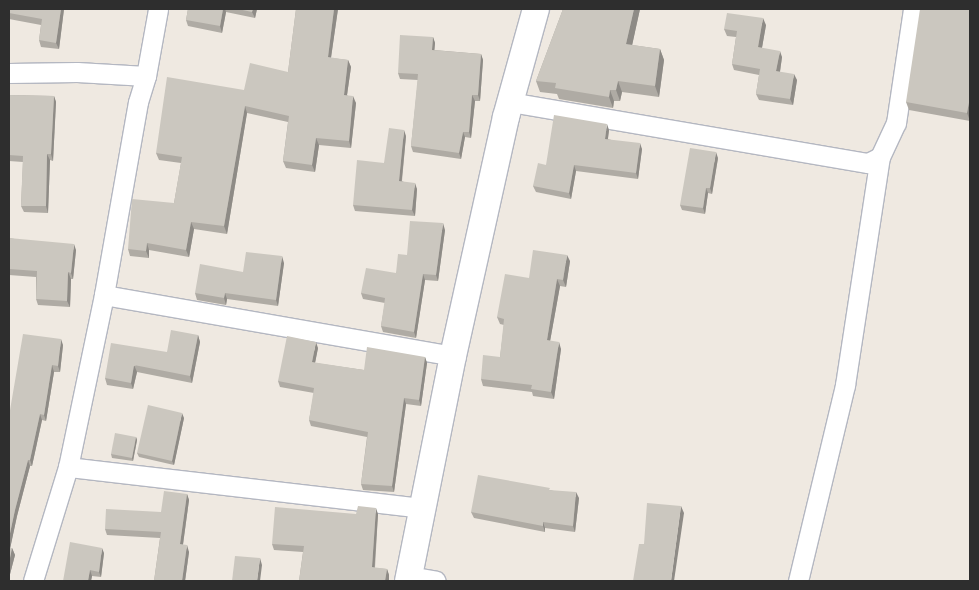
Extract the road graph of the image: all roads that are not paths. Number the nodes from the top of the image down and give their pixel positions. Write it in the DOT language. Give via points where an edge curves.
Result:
graph roads {
  1 [pos="158,9"];
  2 [pos="536,9"];
  3 [pos="913,9"];
  4 [pos="9,73"];
  5 [pos="146,76"];
  6 [pos="510,102"];
  7 [pos="880,157"];
  8 [pos="104,295"];
  9 [pos="453,356"];
  10 [pos="68,467"];
  11 [pos="423,508"];
  12 [pos="408,579"];
  13 [pos="33,581"];
  14 [pos="436,581"];
  15 [pos="798,581"];
  1 -- 5 [label="street"];
  2 -- 6 [label="street"];
  3 -- 7 [label="street" via="896,123"];
  4 -- 5 [label="street"];
  5 -- 8 [label="street" via="138,102"];
  6 -- 7 [label="street" via="868,163"];
  6 -- 9 [label="street"];
  7 -- 15 [label="street" via="845,385"];
  8 -- 9 [label="street"];
  8 -- 10 [label="street"];
  9 -- 11 [label="street"];
  10 -- 11 [label="street"];
  10 -- 13 [label="street"];
  11 -- 12 [label="street"];
  12 -- 14 [label="street"];
}
